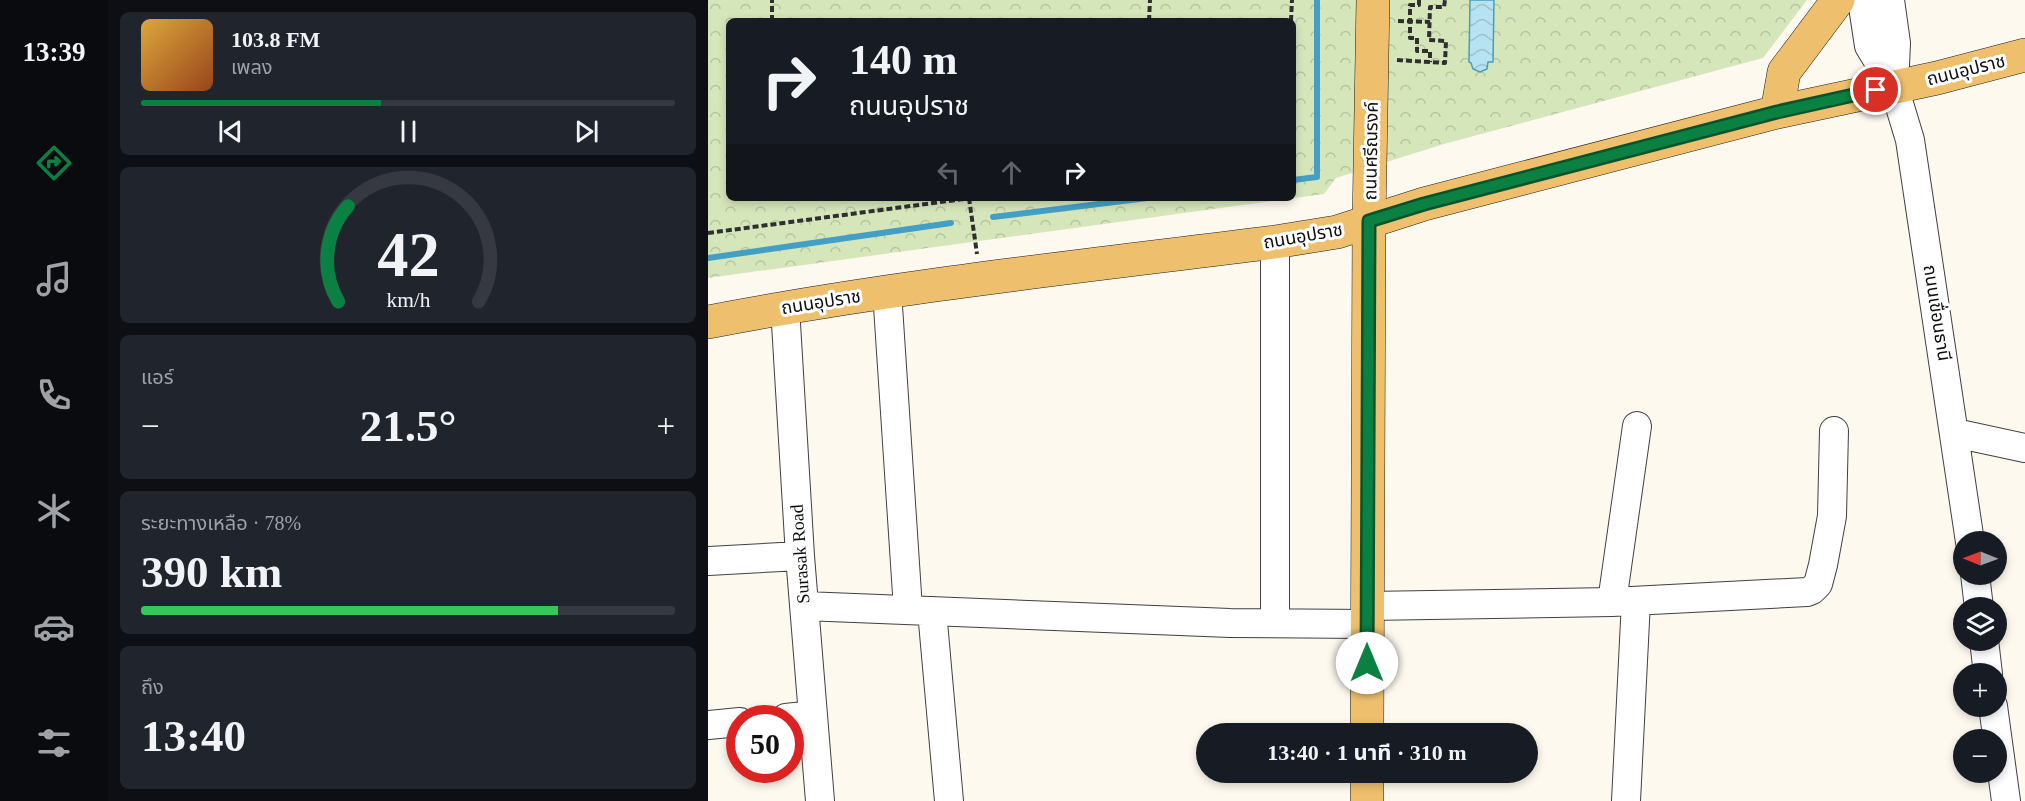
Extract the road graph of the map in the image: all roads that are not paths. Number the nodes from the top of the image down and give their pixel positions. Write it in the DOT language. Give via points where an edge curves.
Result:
graph roads {
  1 [pos="1373,0"];
  2 [pos="1838,0"];
  3 [pos="1862,0"];
  4 [pos="1890,0"];
  5 [pos="2025,55"];
  6 [pos="1894,87"];
  7 [pos="1777,112"];
  8 [pos="1369,221"];
  9 [pos="1275,242"];
  10 [pos="887,291"];
  11 [pos="785,307"];
  12 [pos="708,322"];
  13 [pos="1637,426"];
  14 [pos="1834,431"];
  15 [pos="1955,433"];
  16 [pos="2025,448"];
  17 [pos="1968,531"];
  18 [pos="800,556"];
  19 [pos="708,561"];
  20 [pos="1624,601"];
  21 [pos="804,606"];
  22 [pos="920,610"];
  23 [pos="1367,615"];
  24 [pos="1275,623"];
  25 [pos="800,705"];
  26 [pos="1995,717"];
  27 [pos="726,723"];
  28 [pos="1367,723"];
  29 [pos="708,724"];
  30 [pos="804,734"];
  31 [pos="1367,783"];
  32 [pos="820,801"];
  33 [pos="949,801"];
  34 [pos="1367,801"];
  35 [pos="1626,801"];
  36 [pos="2006,801"];
  1 -- 8 [label="main road, ถนนศรีณรงค์"];
  2 -- 7 [label="main road" via="1784,72"];
  3 -- 6 [label="street, ถนนเขื่อนธานี" via="1869,46"];
  4 -- 6 [label="street, ถนนเขื่อนธานี" via="1896,43"];
  5 -- 6 [label="main road, ถนนอุปราช"];
  6 -- 7 [label="main road, ถนนอุปราช"];
  6 -- 15 [label="street, ถนนเขื่อนธานี" via="1913,153"];
  7 -- 8 [label="main road, ถนนอุปราช"];
  8 -- 9 [label="main road, ถนนอุปราช" via="1337,232"];
  8 -- 23 [label="main road, ถนนศรีณรงค์"];
  9 -- 10 [label="main road, ถนนอุปราช"];
  9 -- 24 [label="street"];
  10 -- 11 [label="main road, ถนนอุปราช"];
  10 -- 22 [label="street"];
  11 -- 12 [label="main road, ถนนอุปราช"];
  11 -- 18 [label="street, Surasak Road"];
  13 -- 20 [label="street"];
  14 -- 20 [label="street" via="1832,516 1818,584 1812,590"];
  15 -- 16 [label="street"];
  15 -- 17 [label="street, ถนนเขื่อนธานี"];
  18 -- 19 [label="street"];
  18 -- 21 [label="street, Surasak Road"];
  20 -- 23 [label="street"];
  20 -- 35 [label="street"];
  21 -- 22 [label="street"];
  21 -- 25 [label="street, Surasak Road"];
  22 -- 24 [label="street"];
  22 -- 33 [label="street"];
  23 -- 24 [label="street"];
  23 -- 28 [label="main road, ถนนศรีณรงค์"];
  26 -- 36 [label="street"];
  27 -- 29 [label="street"];
  30 -- 32 [label="street, Surasak Road"];
  31 -- 34 [label="main road"];
}
